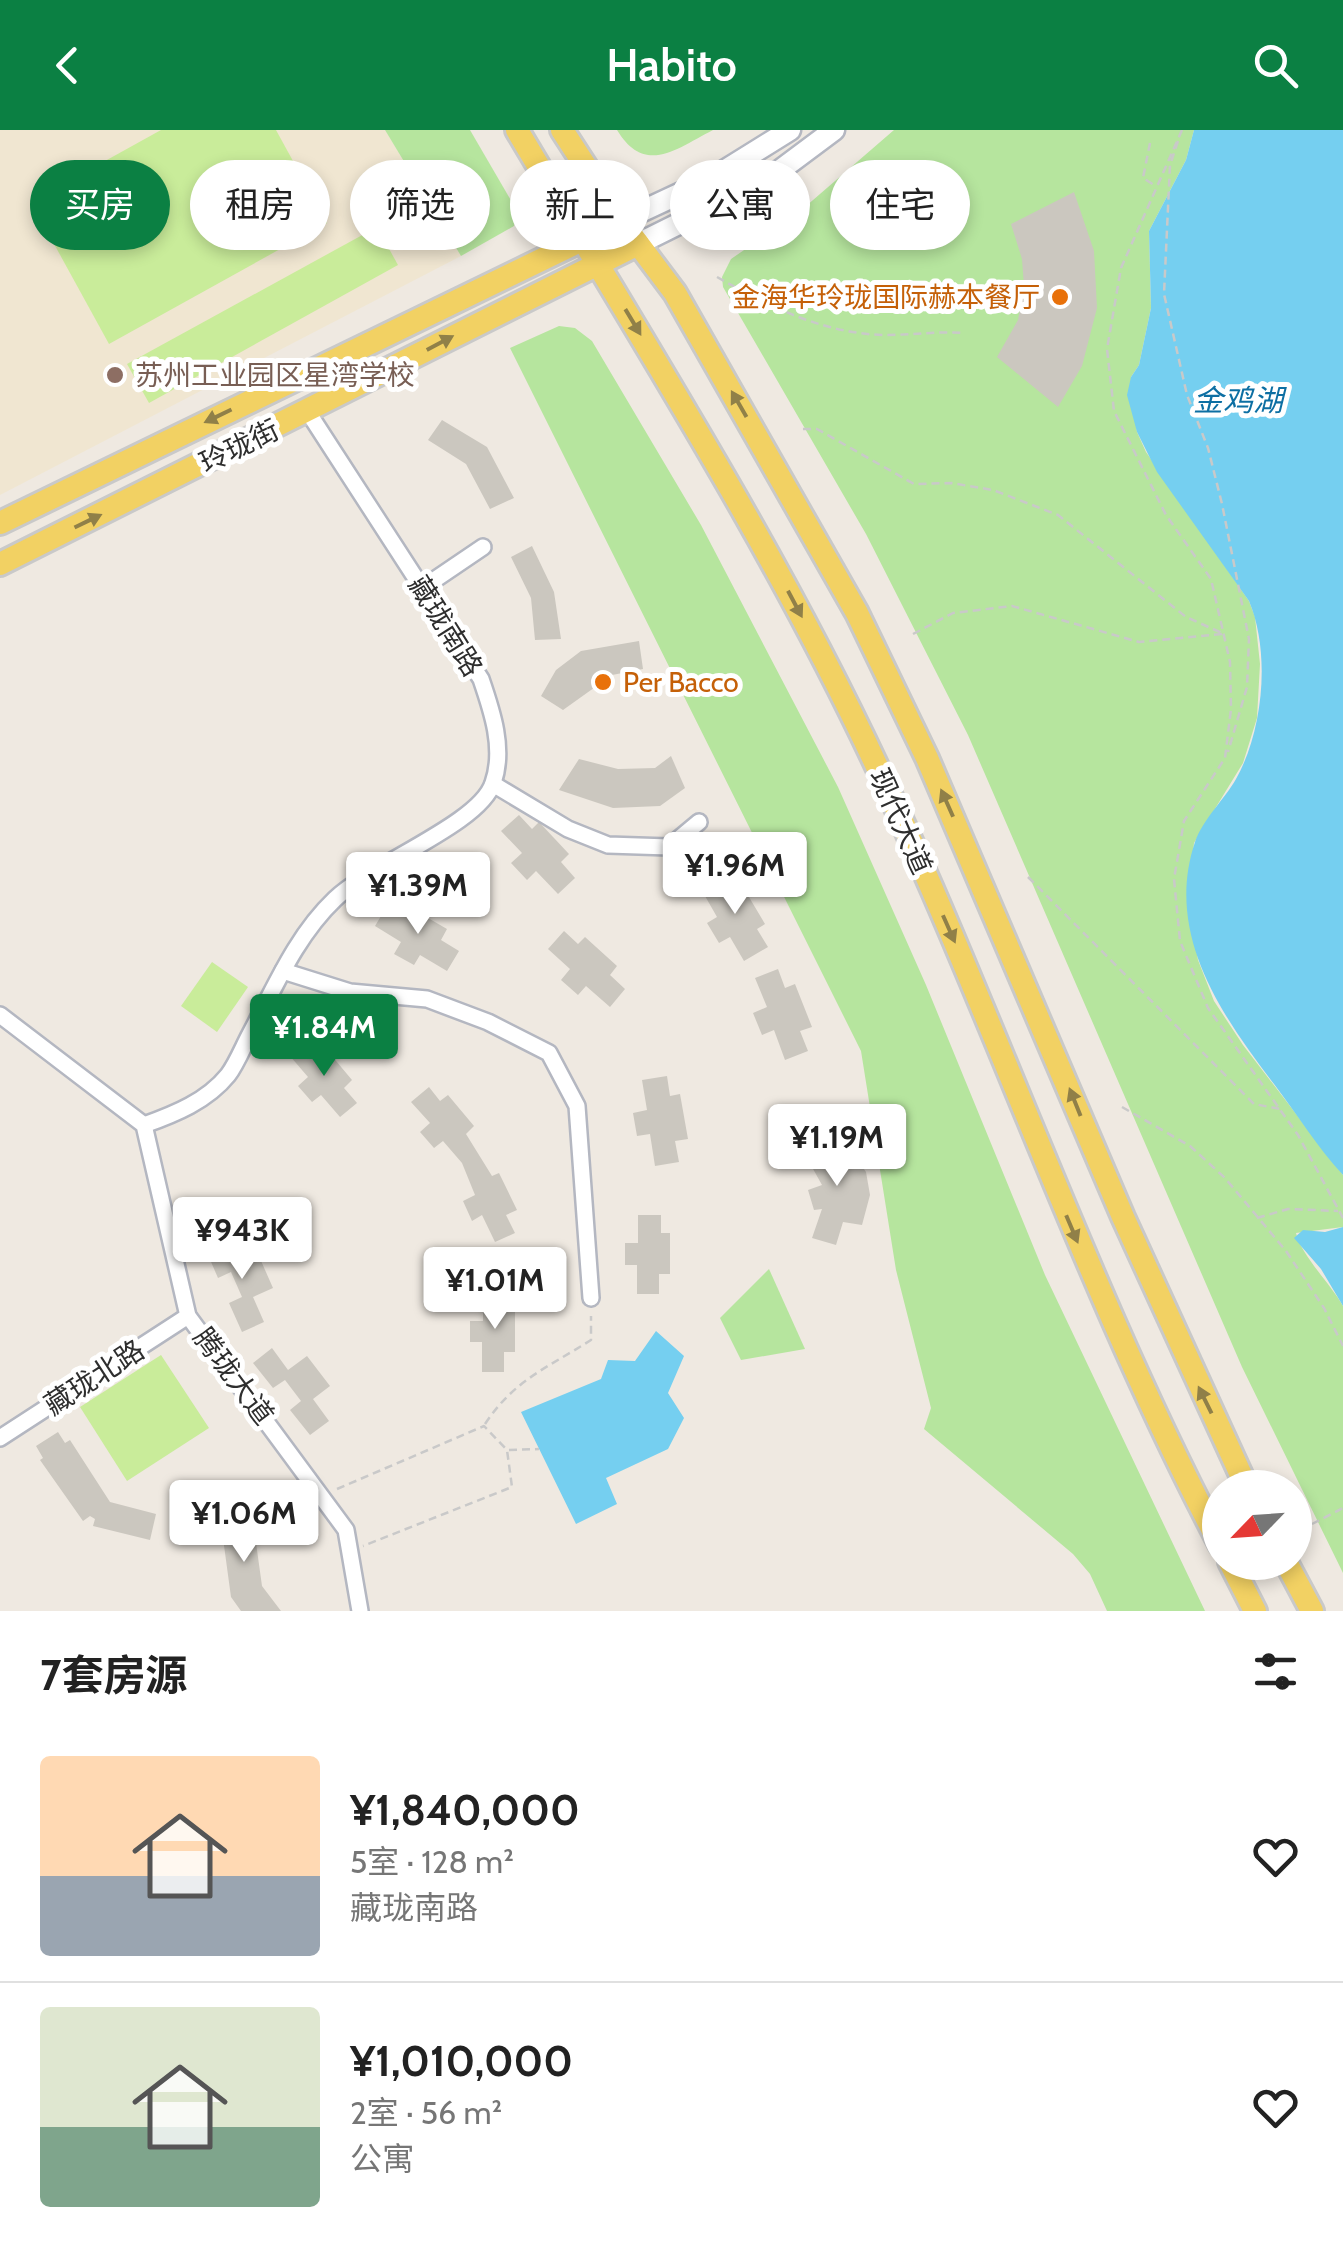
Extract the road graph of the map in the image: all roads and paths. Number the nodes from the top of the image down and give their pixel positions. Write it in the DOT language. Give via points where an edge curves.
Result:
graph roads {
  1 [pos="517,130"];
  2 [pos="562,130"];
  3 [pos="790,130"];
  4 [pos="834,130"];
  5 [pos="1182,130"];
  6 [pos="1150,143"];
  7 [pos="535,160"];
  8 [pos="581,160"];
  9 [pos="1155,185"];
  10 [pos="650,207"];
  11 [pos="650,238"];
  12 [pos="559,250"];
  13 [pos="589,250"];
  14 [pos="625,250"];
  15 [pos="643,250"];
  16 [pos="597,263"];
  17 [pos="717,277"];
  18 [pos="964,333"];
  19 [pos="308,412"];
  20 [pos="803,429"];
  21 [pos="0,523"];
  22 [pos="484,547"];
  23 [pos="0,564"];
  24 [pos="424,587"];
  25 [pos="913,634"];
  26 [pos="1224,634"];
  27 [pos="1225,758"];
  28 [pos="493,784"];
  29 [pos="699,822"];
  30 [pos="1028,877"];
  31 [pos="283,971"];
  32 [pos="0,1016"];
  33 [pos="1122,1107"];
  34 [pos="1281,1110"];
  35 [pos="144,1125"];
  36 [pos="1340,1211"];
  37 [pos="1343,1218"];
  38 [pos="1256,1219"];
  39 [pos="591,1298"];
  40 [pos="188,1316"];
  41 [pos="1343,1346"];
  42 [pos="484,1426"];
  43 [pos="0,1438"];
  44 [pos="539,1449"];
  45 [pos="508,1450"];
  46 [pos="1240,1470"];
  47 [pos="324,1495"];
  48 [pos="1202,1508"];
  49 [pos="1343,1508"];
  50 [pos="1312,1524"];
  51 [pos="352,1550"];
  52 [pos="1239,1580"];
  53 [pos="1296,1580"];
  54 [pos="360,1611"];
  55 [pos="1255,1611"];
  56 [pos="1312,1611"];
  1 -- 7 [label="main road, 现代大道"];
  2 -- 8 [label="main road, 现代大道"];
  3 -- 10 [label="main road"];
  4 -- 11 [label="main road" via="751,190"];
  5 -- 9 [label="path"];
  5 -- 27 [label="path" via="1170,165 1164,294 1222,504 1249,639 1248,687"];
  6 -- 9 [label="path" via="1143,178"];
  9 -- 26 [label="path" via="1111,312 1106,349 1114,411 1166,515 1210,579"];
  12 -- 21 [label="main road, 玲珑街, one-way"];
  13 -- 16 [label="main road, 现代大道"];
  14 -- 16 [label="main road, 玲珑街"];
  46 -- 15 [label="main road, 现代大道, one-way" via="1122,1217 927,758 856,613 675,293"];
  19 -- 16 [label="main road, 玲珑街, one-way"];
  16 -- 48 [label="main road, 现代大道, one-way" via="845,700 957,948 1075,1236"];
  17 -- 18 [label="path" via="771,308 828,326 882,335"];
  23 -- 19 [label="main road, 玲珑街, one-way"];
  19 -- 24 [label="street, 藏珑南路"];
  20 -- 26 [label="path" via="818,429 914,484 993,490 1058,515 1186,617"];
  22 -- 24 [label="street"];
  24 -- 28 [label="street, 藏珑南路" via="492,709 498,746"];
  25 -- 26 [label="path" via="954,613 1012,606 1139,642"];
  26 -- 27 [label="path" via="1231,709"];
  27 -- 34 [label="path" via="1184,821 1174,879 1180,941 1208,1008"];
  28 -- 29 [label="street" via="608,845 669,848"];
  28 -- 31 [label="street" via="465,817 335,898"];
  30 -- 34 [label="path" via="1254,1104"];
  31 -- 35 [label="street" via="228,1074 196,1104"];
  31 -- 39 [label="street" via="350,992 427,999 550,1053 576,1106"];
  32 -- 35 [label="street"];
  33 -- 38 [label="path" via="1190,1146"];
  34 -- 36 [label="path"];
  35 -- 40 [label="street, 腾珑大道"];
  36 -- 37 [label="path"];
  36 -- 38 [label="path" via="1288,1209"];
  38 -- 41 [label="path" via="1286,1251"];
  39 -- 42 [label="path" via="590,1340 523,1379"];
  40 -- 43 [label="street, 藏珑北路"];
  40 -- 47 [label="street, 腾珑大道"];
  42 -- 45 [label="path"];
  42 -- 47 [label="path"];
  44 -- 45 [label="path"];
  45 -- 51 [label="path" via="512,1487"];
  47 -- 51 [label="street, 腾珑大道"];
  49 -- 50 [label="path"];
  51 -- 54 [label="street, 腾珑大道"];
  52 -- 55 [label="main road"];
  53 -- 56 [label="main road"];
}
